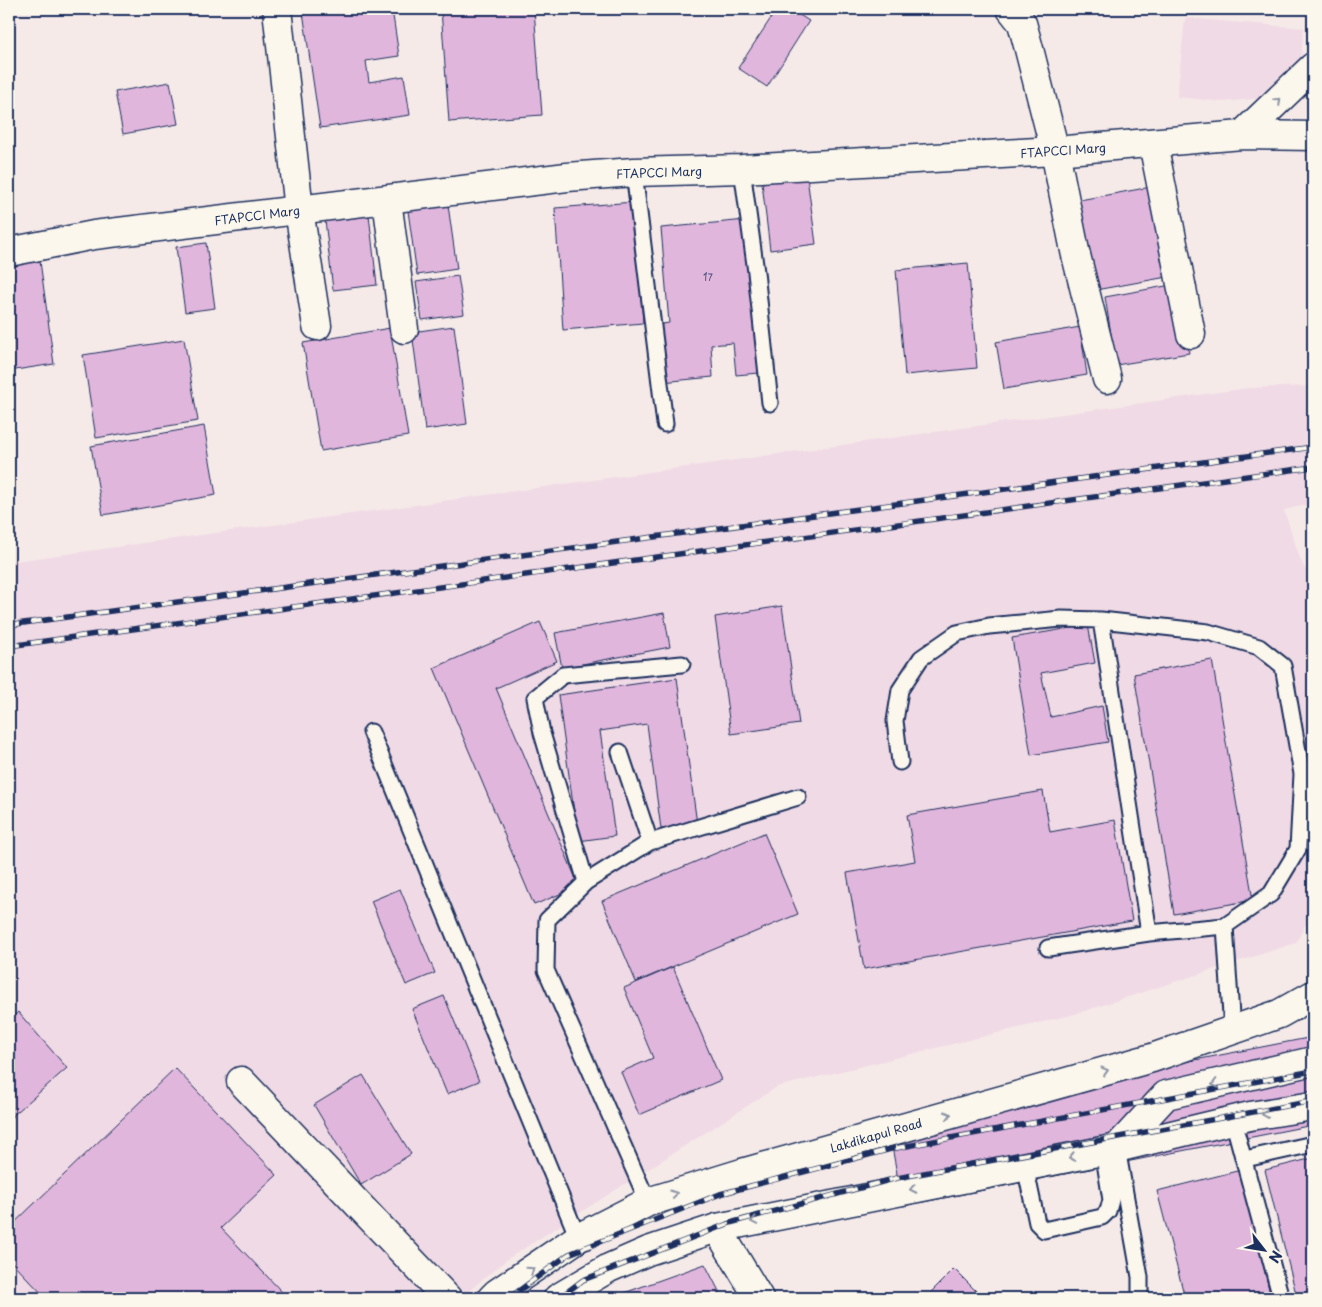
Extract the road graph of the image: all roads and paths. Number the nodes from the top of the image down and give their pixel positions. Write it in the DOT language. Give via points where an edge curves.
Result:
graph roads {
  1 [pos="277,9"];
  2 [pos="1011,9"];
  3 [pos="1313,67"];
  4 [pos="1242,135"];
  5 [pos="1313,136"];
  6 [pos="1153,143"];
  7 [pos="1055,151"];
  8 [pos="742,169"];
  9 [pos="634,172"];
  10 [pos="387,200"];
  11 [pos="299,210"];
  12 [pos="9,252"];
  13 [pos="317,326"];
  14 [pos="404,329"];
  15 [pos="1191,334"];
  16 [pos="1107,379"];
  17 [pos="770,403"];
  18 [pos="665,424"];
  19 [pos="1101,620"];
  20 [pos="682,664"];
  21 [pos="371,732"];
  22 [pos="620,752"];
  23 [pos="900,762"];
  24 [pos="798,797"];
  25 [pos="650,842"];
  26 [pos="586,882"];
  27 [pos="1225,926"];
  28 [pos="1149,933"];
  29 [pos="1048,948"];
  30 [pos="1313,975"];
  31 [pos="1313,995"];
  32 [pos="1278,1014"];
  33 [pos="1232,1030"];
  34 [pos="1152,1058"];
  35 [pos="1313,1061"];
  36 [pos="241,1081"];
  37 [pos="1166,1095"];
  38 [pos="1313,1106"];
  39 [pos="1234,1120"];
  40 [pos="1178,1133"];
  41 [pos="1313,1144"];
  42 [pos="1110,1149"];
  43 [pos="1245,1159"];
  44 [pos="1025,1166"];
  45 [pos="648,1202"];
  46 [pos="717,1228"];
  47 [pos="578,1238"];
  48 [pos="447,1298"];
  49 [pos="492,1298"];
  50 [pos="558,1298"];
  51 [pos="759,1298"];
  52 [pos="1138,1298"];
  53 [pos="1281,1298"];
  1 -- 11 [label="main road"];
  2 -- 7 [label="main road" via="1022,23"];
  4 -- 3 [label="main road, one-way"];
  4 -- 5 [label="main road, FTAPCCI Marg"];
  4 -- 6 [label="main road, FTAPCCI Marg"];
  6 -- 7 [label="main road, FTAPCCI Marg"];
  6 -- 15 [label="main road"];
  7 -- 8 [label="main road, FTAPCCI Marg"];
  7 -- 16 [label="main road" via="1075,250"];
  8 -- 9 [label="main road, FTAPCCI Marg"];
  8 -- 17 [label="lane"];
  9 -- 10 [label="main road, FTAPCCI Marg" via="566,177"];
  9 -- 18 [label="lane"];
  10 -- 11 [label="main road, FTAPCCI Marg"];
  10 -- 14 [label="main road"];
  11 -- 12 [label="main road, FTAPCCI Marg" via="94,235"];
  11 -- 13 [label="main road"];
  19 -- 23 [label="lane" via="1061,619 989,626 957,633 921,658 900,690 895,721"];
  19 -- 27 [label="lane" via="1208,632 1258,647 1283,666 1302,774 1298,849 1271,894"];
  19 -- 28 [label="lane"];
  20 -- 26 [label="lane" via="563,675 534,698"];
  21 -- 47 [label="lane"];
  22 -- 25 [label="lane"];
  24 -- 25 [label="lane"];
  25 -- 26 [label="lane"];
  26 -- 45 [label="lane" via="547,920 546,970"];
  27 -- 28 [label="lane"];
  27 -- 33 [label="lane"];
  28 -- 29 [label="lane"];
  30 -- 32 [label="main road, Lakdikapul Road"];
  31 -- 32 [label="main road, Lakdikapul Road"];
  32 -- 33 [label="main road, Lakdikapul Road"];
  33 -- 34 [label="main road, Lakdikapul Road"];
  34 -- 37 [label="main road"];
  45 -- 34 [label="main road, Lakdikapul Road, one-way"];
  35 -- 37 [label="main road, one-way"];
  36 -- 48 [label="main road"];
  37 -- 40 [label="main road"];
  37 -- 42 [label="main road"];
  38 -- 39 [label="main road, one-way"];
  39 -- 40 [label="main road"];
  39 -- 43 [label="lane"];
  40 -- 42 [label="main road"];
  41 -- 43 [label="lane"];
  42 -- 44 [label="main road, one-way"];
  42 -- 44 [label="lane" via="1111,1200 1106,1213 1102,1217 1044,1230 1037,1223"];
  42 -- 52 [label="lane" via="1140,1277"];
  43 -- 53 [label="lane"];
  44 -- 46 [label="main road, one-way"];
  45 -- 47 [label="main road, Lakdikapul Road"];
  46 -- 50 [label="main road" via="609,1268"];
  46 -- 51 [label="main road"];
  49 -- 47 [label="main road, Lakdikapul Road, one-way"];
}
